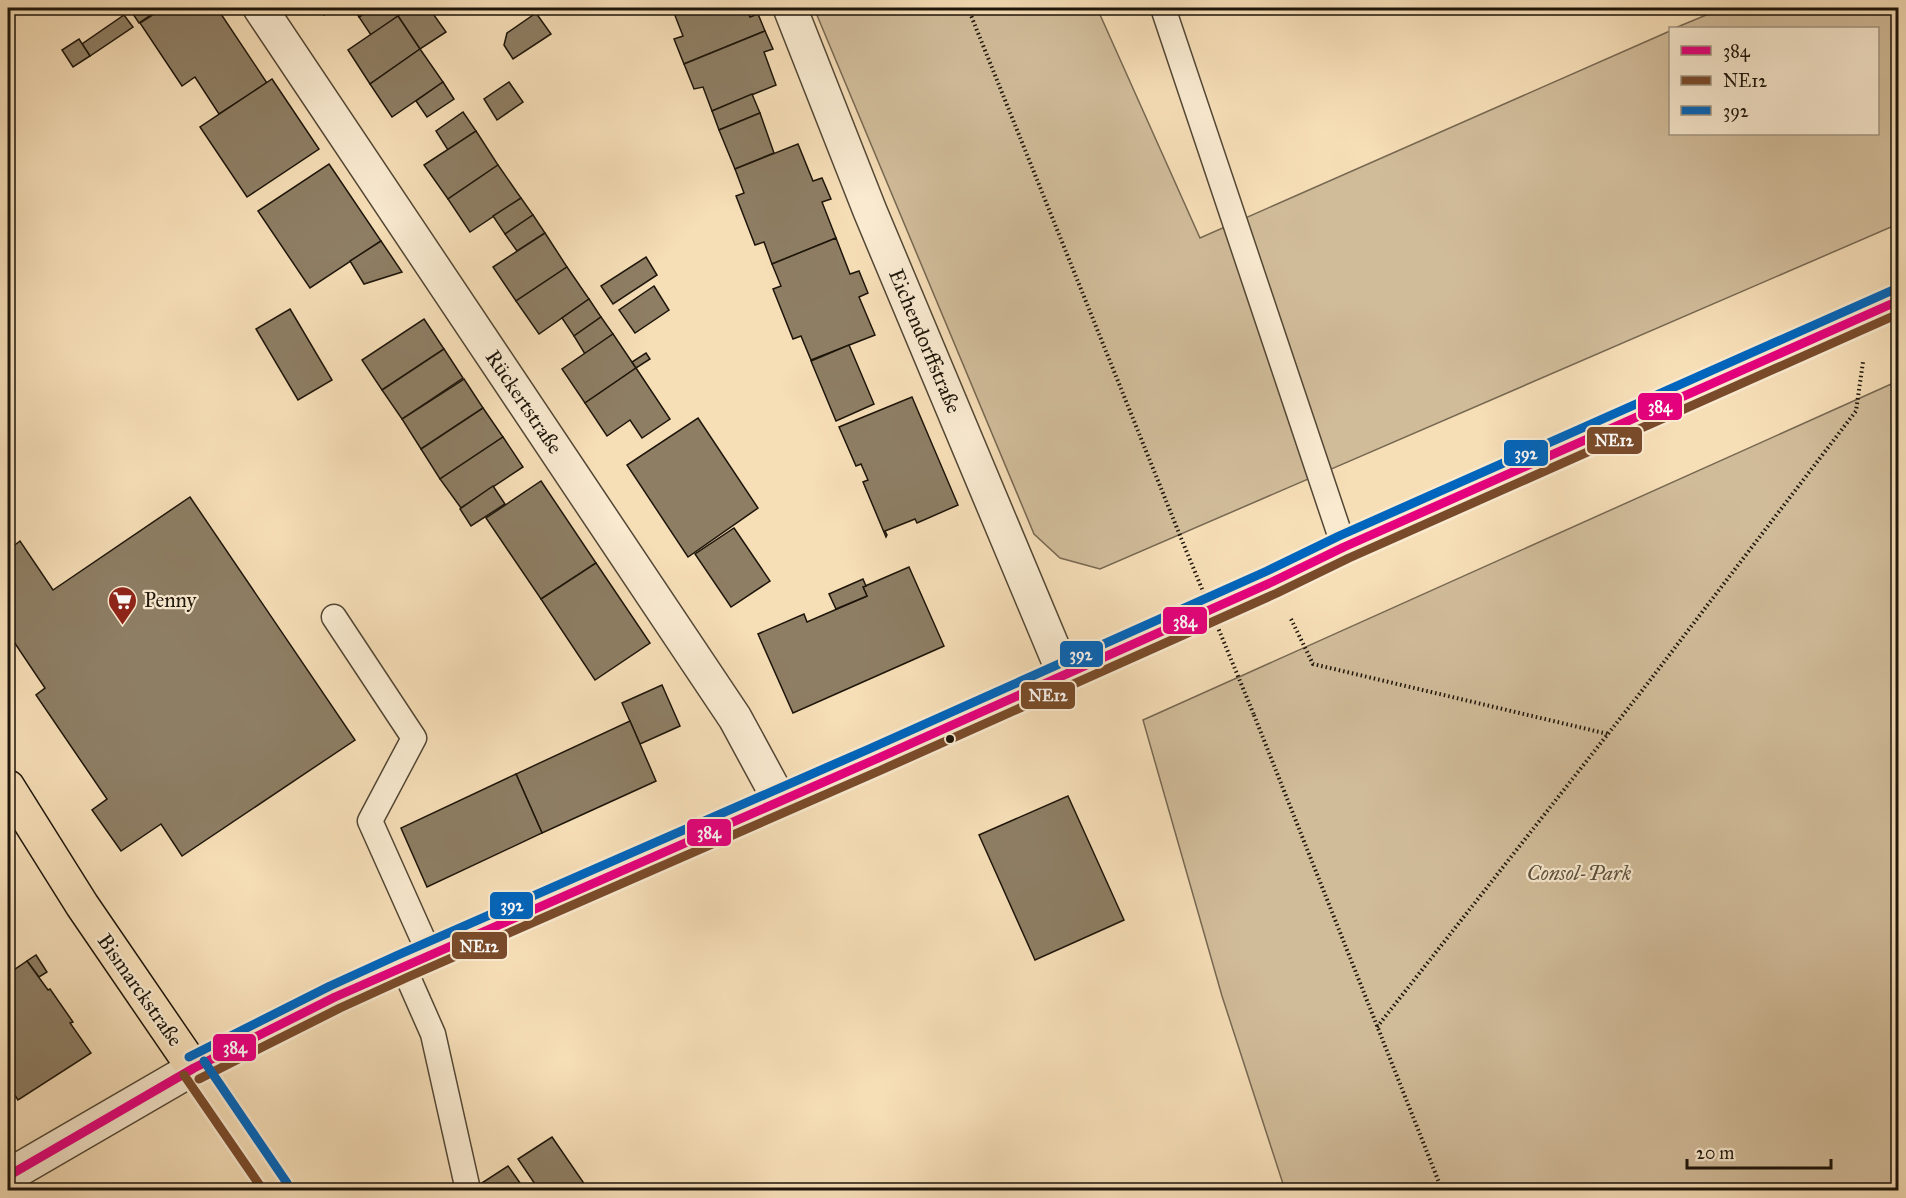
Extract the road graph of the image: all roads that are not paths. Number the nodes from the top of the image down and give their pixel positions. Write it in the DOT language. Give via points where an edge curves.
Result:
graph roads {
  1 [pos="260,8"];
  2 [pos="790,8"];
  3 [pos="1163,8"];
  4 [pos="1884,308"];
  5 [pos="1344,547"];
  6 [pos="334,617"];
  7 [pos="1064,674"];
  8 [pos="8,787"];
  9 [pos="780,801"];
  10 [pos="416,961"];
  11 [pos="194,1068"];
  12 [pos="8,1176"];
  13 [pos="277,1191"];
  14 [pos="468,1191"];
  1 -- 9 [label="street, Rückertstraße" via="735,718"];
  2 -- 7 [label="street, Eichendorffstraße" via="870,211"];
  3 -- 5 [label="lane"];
  4 -- 5 [label="street"];
  5 -- 7 [label="street"];
  6 -- 10 [label="lane" via="414,738 370,820"];
  7 -- 9 [label="street"];
  8 -- 11 [label="main road, Bismarckstraße" via="82,905"];
  9 -- 10 [label="street"];
  10 -- 11 [label="street"];
  10 -- 14 [label="lane"];
  11 -- 12 [label="street"];
  11 -- 13 [label="main road, Bismarckstraße"];
}
